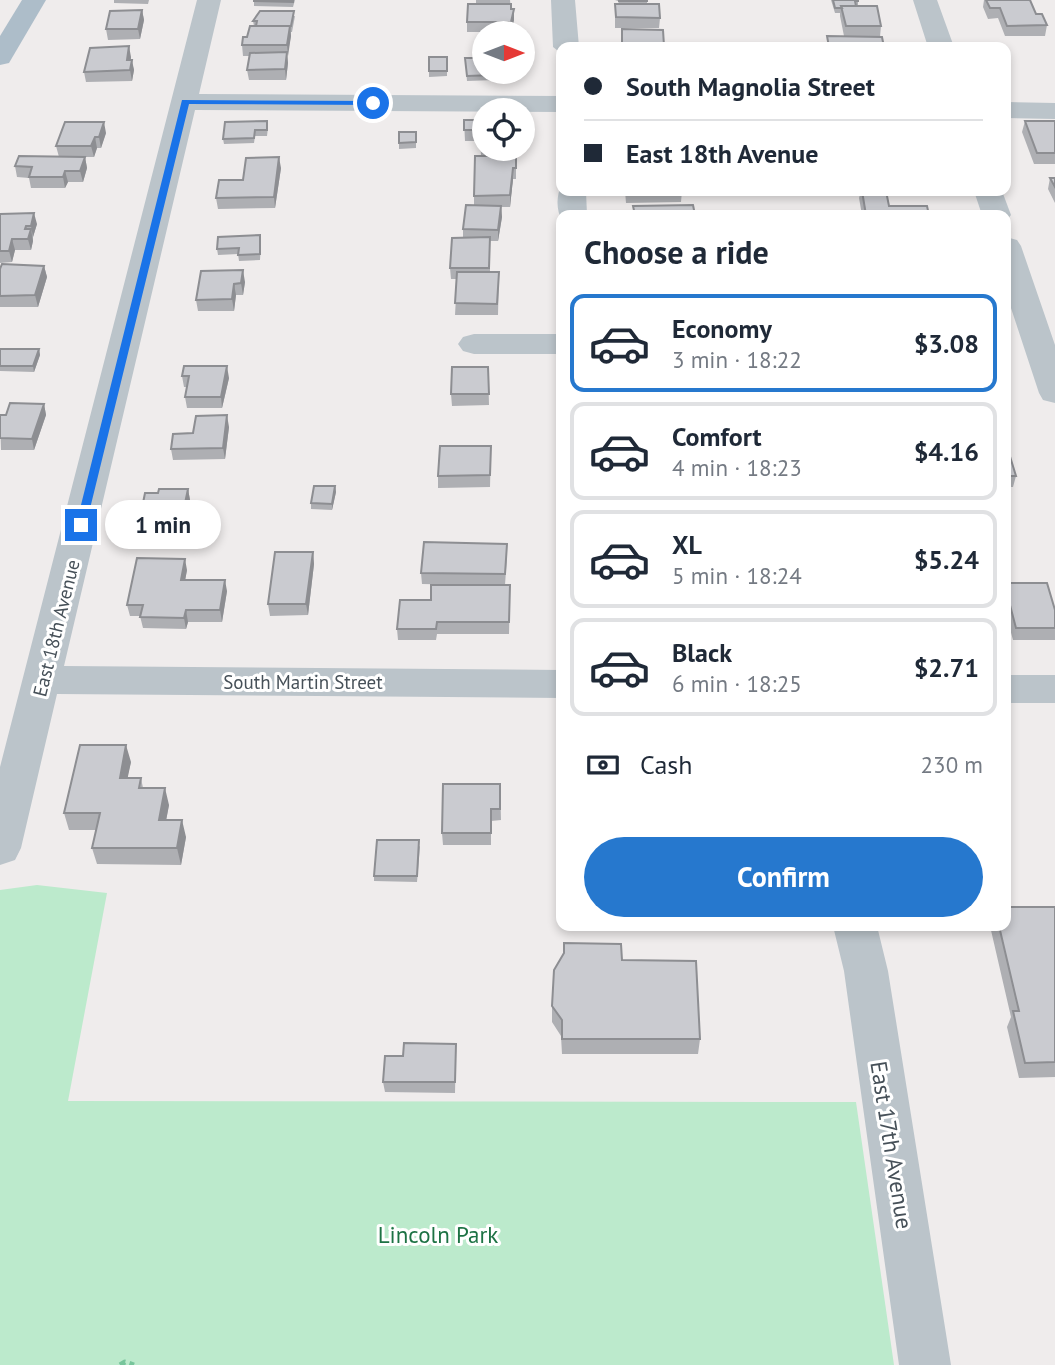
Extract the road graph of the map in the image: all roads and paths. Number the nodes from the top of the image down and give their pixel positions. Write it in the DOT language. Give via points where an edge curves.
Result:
graph roads {
  1 [pos="34,0"];
  2 [pos="209,0"];
  3 [pos="563,0"];
  4 [pos="925,0"];
  5 [pos="566,42"];
  6 [pos="938,42"];
  7 [pos="0,57"];
  8 [pos="185,102"];
  9 [pos="556,104"];
  10 [pos="1011,110"];
  11 [pos="1055,111"];
  12 [pos="1011,258"];
  13 [pos="474,344"];
  14 [pos="556,344"];
  15 [pos="1011,347"];
  16 [pos="1048,347"];
  17 [pos="1055,393"];
  18 [pos="43,680"];
  19 [pos="556,684"];
  20 [pos="1011,689"];
  21 [pos="1055,689"];
  22 [pos="0,848"];
  23 [pos="856,931"];
  24 [pos="120,1365"];
  25 [pos="134,1365"];
  26 [pos="925,1365"];
  1 -- 7 [label="main road"];
  2 -- 8 [label="street, East 18th Avenue"];
  3 -- 5 [label="street"];
  4 -- 6 [label="street"];
  8 -- 9 [label="street"];
  8 -- 18 [label="street, East 18th Avenue"];
  10 -- 11 [label="street"];
  12 -- 16 [label="street"];
  13 -- 14 [label="street"];
  15 -- 16 [label="street"];
  16 -- 17 [label="street"];
  18 -- 19 [label="street, South Martin Street"];
  18 -- 22 [label="street, East 18th Avenue"];
  20 -- 21 [label="street"];
  23 -- 26 [label="street, East 17th Avenue"];
  24 -- 25 [label="path"];
}
